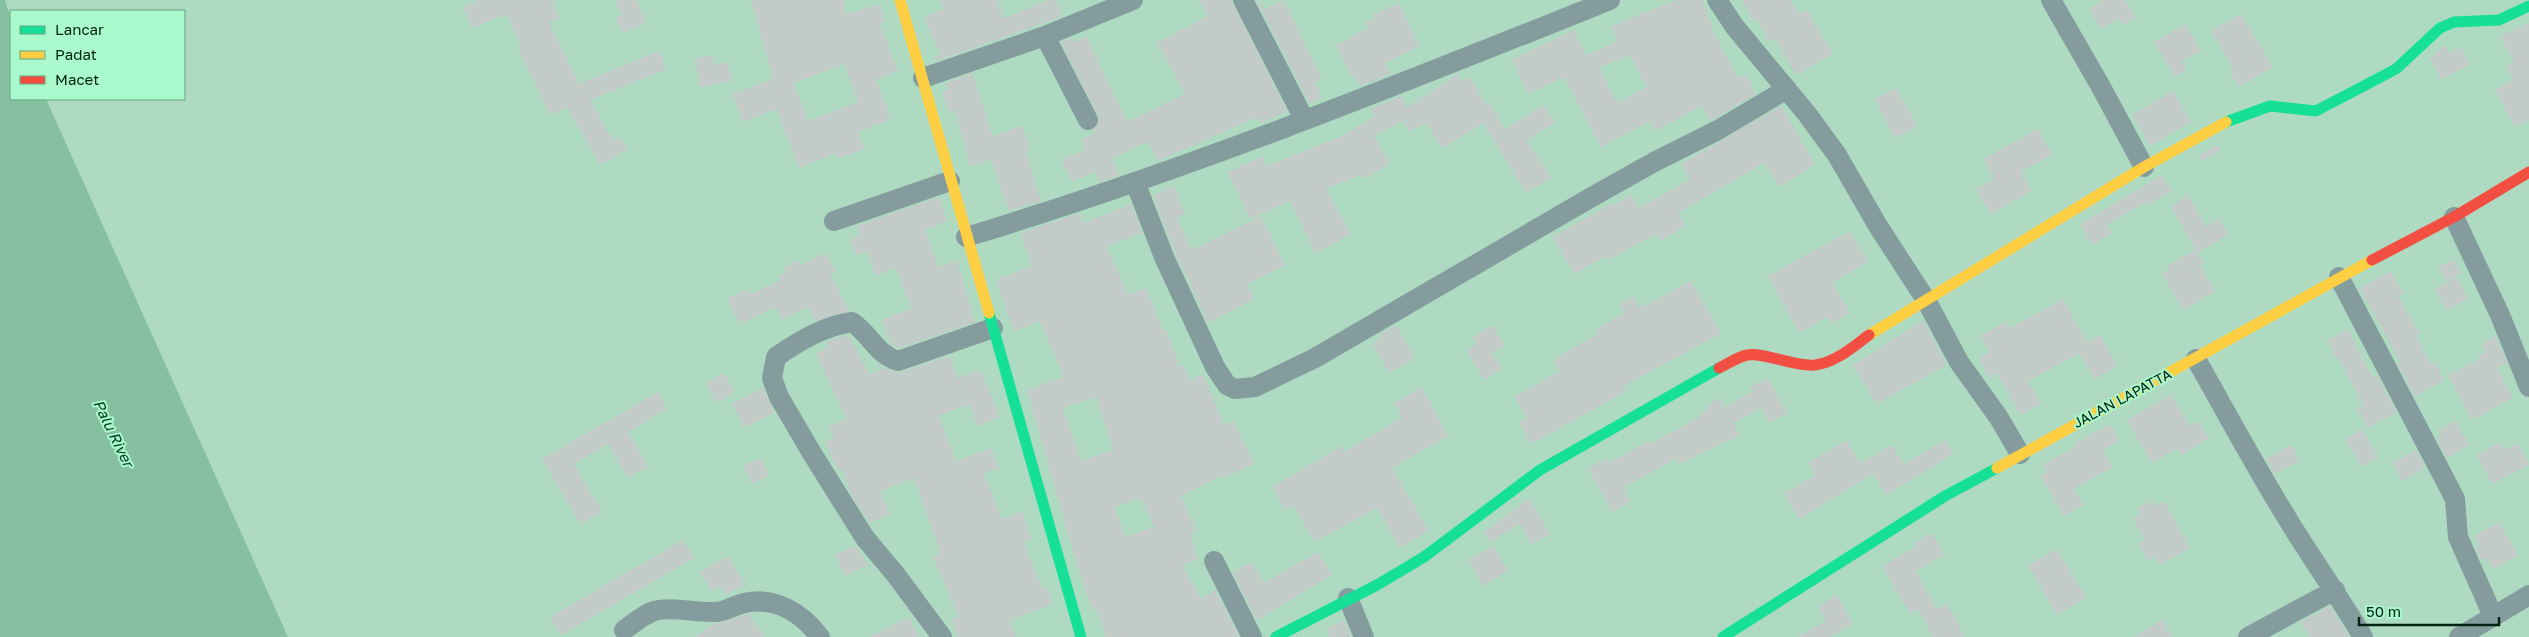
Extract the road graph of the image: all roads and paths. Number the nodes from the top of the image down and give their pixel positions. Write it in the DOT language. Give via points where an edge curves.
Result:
graph roads {
  1 [pos="900,0"];
  2 [pos="1133,0"];
  3 [pos="1243,0"];
  4 [pos="1610,0"];
  5 [pos="1717,0"];
  6 [pos="2051,0"];
  7 [pos="2529,6"];
  8 [pos="1046,36"];
  9 [pos="923,78"];
  10 [pos="1787,88"];
  11 [pos="1304,119"];
  12 [pos="1088,120"];
  13 [pos="2144,167"];
  14 [pos="2529,172"];
  15 [pos="950,181"];
  16 [pos="1136,182"];
  17 [pos="2454,217"];
  18 [pos="834,221"];
  19 [pos="966,237"];
  20 [pos="2339,277"];
  21 [pos="1926,300"];
  22 [pos="993,328"];
  23 [pos="2196,359"];
  24 [pos="2529,387"];
  25 [pos="2020,454"];
  26 [pos="1214,561"];
  27 [pos="2335,590"];
  28 [pos="2529,595"];
  29 [pos="1348,598"];
  30 [pos="2493,616"];
  31 [pos="624,630"];
  32 [pos="1725,636"];
  33 [pos="820,637"];
  34 [pos="942,637"];
  35 [pos="1081,637"];
  36 [pos="1252,637"];
  37 [pos="1276,637"];
  38 [pos="1364,637"];
  39 [pos="2248,637"];
  40 [pos="2363,637"];
  41 [pos="2459,637"];
  1 -- 9 [label="street"];
  2 -- 8 [label="street"];
  3 -- 11 [label="street"];
  4 -- 11 [label="street"];
  5 -- 10 [label="street" via="1735,27"];
  6 -- 13 [label="street"];
  7 -- 13 [label="street" via="2499,20 2454,22 2440,28 2396,69 2316,111 2263,108 2226,122"];
  8 -- 9 [label="street"];
  8 -- 12 [label="street"];
  9 -- 15 [label="street"];
  10 -- 16 [label="street" via="1315,358 1255,387 1235,389 1227,385 1215,367 1164,257"];
  10 -- 21 [label="street" via="1837,155"];
  11 -- 16 [label="street"];
  13 -- 21 [label="street"];
  14 -- 17 [label="street, JALAN LAPATTA"];
  15 -- 18 [label="street"];
  15 -- 19 [label="street"];
  16 -- 19 [label="street" via="1077,204"];
  17 -- 20 [label="street, JALAN LAPATTA"];
  17 -- 24 [label="street" via="2500,315"];
  19 -- 22 [label="street"];
  20 -- 23 [label="street, JALAN LAPATTA"];
  20 -- 30 [label="street" via="2455,499 2458,537"];
  21 -- 25 [label="street" via="1959,362"];
  21 -- 29 [label="street" via="1832,360 1816,365 1784,362 1765,356 1748,355 1734,360 1540,470 1424,557"];
  22 -- 34 [label="street" via="898,361 878,350 852,322 839,324 810,336 774,362 772,378 813,455 866,538"];
  22 -- 35 [label="street"];
  23 -- 25 [label="street, JALAN LAPATTA"];
  23 -- 27 [label="street" via="2277,502"];
  25 -- 32 [label="street, JALAN LAPATTA" via="1874,538"];
  26 -- 36 [label="street"];
  27 -- 39 [label="street"];
  27 -- 40 [label="street"];
  28 -- 30 [label="street"];
  29 -- 37 [label="street"];
  29 -- 38 [label="street"];
  30 -- 41 [label="street"];
  31 -- 33 [label="street" via="652,612 663,609 718,612 738,604 764,600 802,616"];
}
